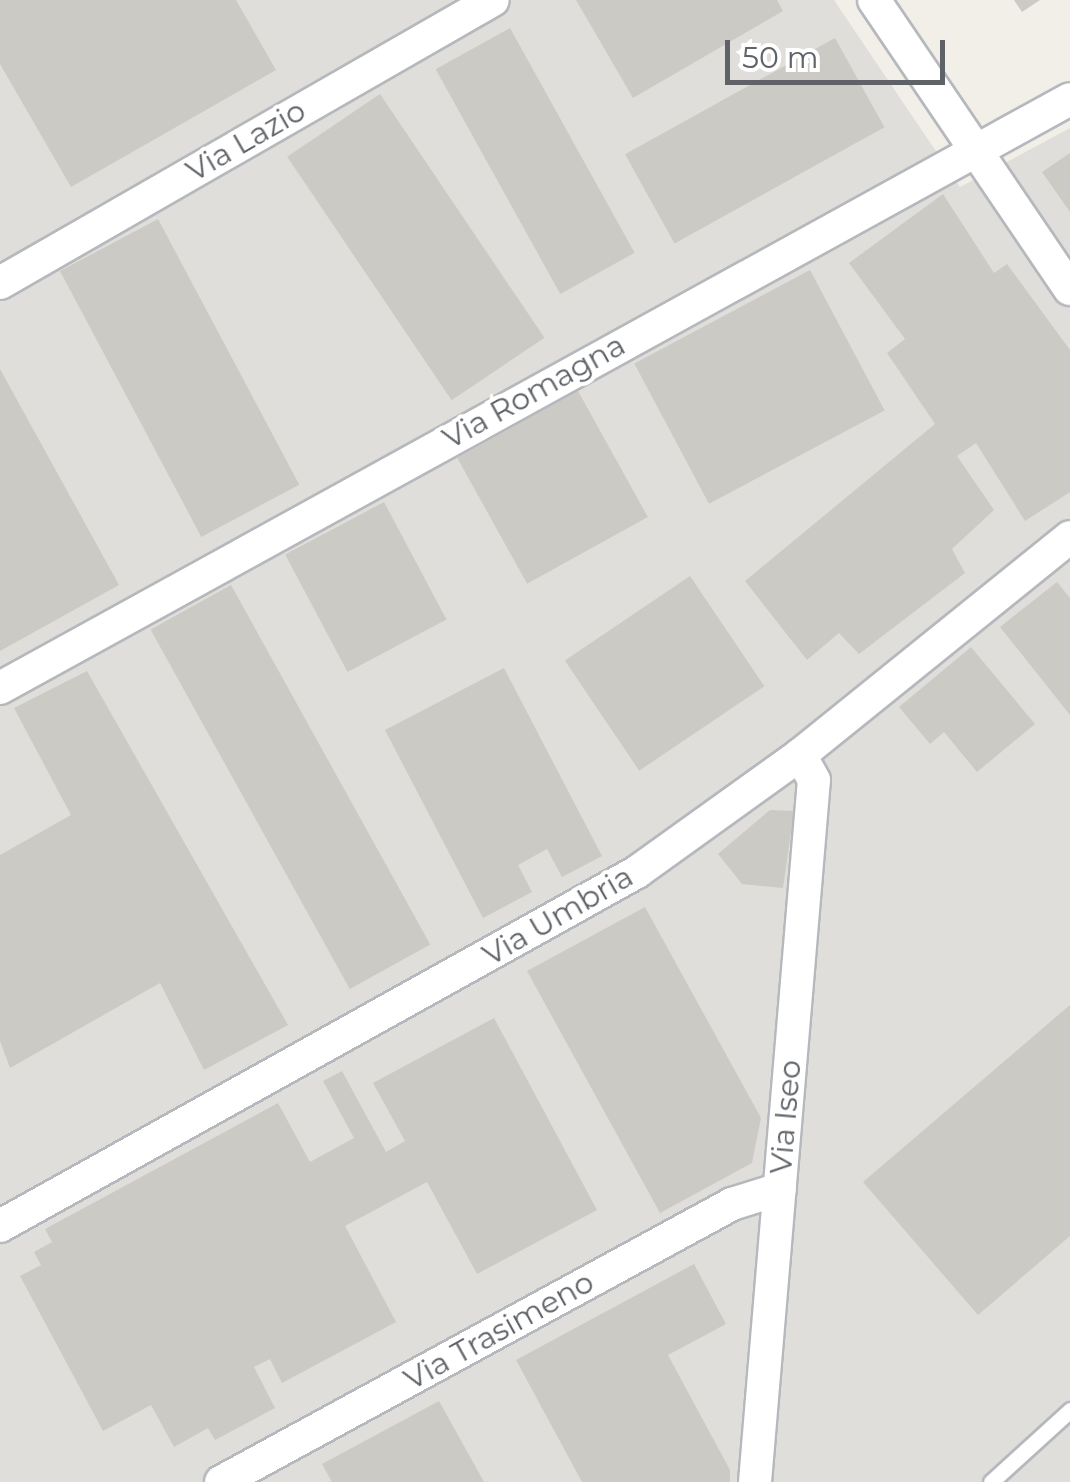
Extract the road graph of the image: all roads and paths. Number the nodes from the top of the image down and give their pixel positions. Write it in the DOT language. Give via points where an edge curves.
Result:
graph roads {
  1 [pos="493,0"];
  2 [pos="874,0"];
  3 [pos="1070,100"];
  4 [pos="980,148"];
  5 [pos="0,283"];
  6 [pos="1070,288"];
  7 [pos="1070,537"];
  8 [pos="0,688"];
  9 [pos="800,755"];
  10 [pos="780,1190"];
  11 [pos="0,1226"];
  12 [pos="1070,1410"];
  13 [pos="221,1482"];
  14 [pos="755,1482"];
  15 [pos="991,1482"];
  1 -- 5 [label="street, Via Lazio"];
  2 -- 4 [label="street"];
  3 -- 4 [label="street, Via Romagna"];
  4 -- 6 [label="street"];
  4 -- 8 [label="street, Via Romagna"];
  7 -- 9 [label="street, Via Umbria"];
  9 -- 10 [label="street, Via Iseo" via="814,780"];
  9 -- 11 [label="street, Via Umbria" via="574,910"];
  10 -- 13 [label="street, Via Trasimeno" via="732,1204"];
  10 -- 14 [label="street, Via Iseo"];
  12 -- 15 [label="lane"];
}
